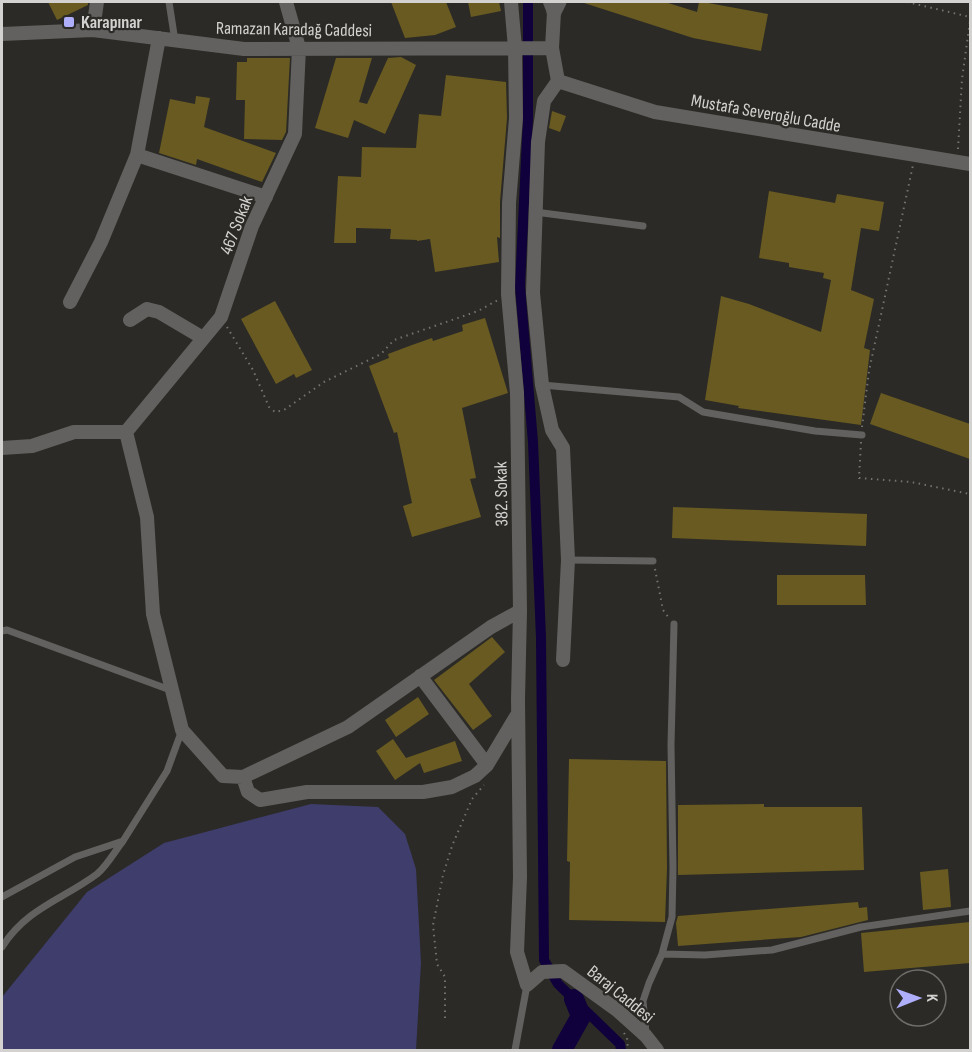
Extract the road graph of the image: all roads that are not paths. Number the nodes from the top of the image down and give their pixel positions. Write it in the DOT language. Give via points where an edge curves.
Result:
graph roads {
  1 [pos="97,2"];
  2 [pos="169,2"];
  3 [pos="286,2"];
  4 [pos="511,2"];
  5 [pos="554,5"];
  6 [pos="93,30"];
  7 [pos="2,34"];
  8 [pos="159,38"];
  9 [pos="175,41"];
  10 [pos="299,48"];
  11 [pos="515,48"];
  12 [pos="545,48"];
  13 [pos="558,81"];
  14 [pos="137,155"];
  15 [pos="964,163"];
  16 [pos="266,197"];
  17 [pos="535,212"];
  18 [pos="643,226"];
  19 [pos="70,302"];
  20 [pos="130,320"];
  21 [pos="203,338"];
  22 [pos="542,385"];
  23 [pos="126,432"];
  24 [pos="862,435"];
  25 [pos="2,448"];
  26 [pos="568,560"];
  27 [pos="653,561"];
  28 [pos="520,611"];
  29 [pos="674,624"];
  30 [pos="2,631"];
  31 [pos="563,660"];
  32 [pos="420,676"];
  33 [pos="173,691"];
  34 [pos="518,713"];
  35 [pos="182,730"];
  36 [pos="487,765"];
  37 [pos="243,777"];
  38 [pos="123,841"];
  39 [pos="2,897"];
  40 [pos="970,911"];
  41 [pos="2,947"];
  42 [pos="662,954"];
  43 [pos="527,985"];
  44 [pos="646,1036"];
  45 [pos="515,1050"];
  46 [pos="657,1050"];
  1 -- 6 [label="street"];
  2 -- 9 [label="lane"];
  3 -- 10 [label="street, 467 Sokak"];
  4 -- 11 [label="street, 382. Sokak"];
  5 -- 12 [label="street"];
  6 -- 7 [label="street, Ramazan Karadağ Caddesi"];
  6 -- 8 [label="street, Ramazan Karadağ Caddesi"];
  8 -- 9 [label="street, Ramazan Karadağ Caddesi"];
  8 -- 14 [label="street"];
  9 -- 10 [label="street, Ramazan Karadağ Caddesi" via="244,49"];
  10 -- 11 [label="street, Ramazan Karadağ Caddesi"];
  10 -- 16 [label="street, 467 Sokak" via="295,134"];
  11 -- 12 [label="street, Ramazan Karadağ Caddesi"];
  11 -- 28 [label="street, 382. Sokak" via="508,294 517,393"];
  12 -- 13 [label="street"];
  13 -- 15 [label="street, Mustafa Severoğlu Cadde" via="655,112"];
  13 -- 17 [label="street" via="543,100"];
  14 -- 16 [label="street"];
  14 -- 19 [label="street" via="101,242"];
  16 -- 21 [label="street, 467 Sokak" via="221,317"];
  17 -- 18 [label="lane"];
  17 -- 22 [label="street" via="533,293"];
  20 -- 21 [label="street" via="147,309"];
  21 -- 23 [label="street, 467 Sokak"];
  22 -- 24 [label="lane" via="679,397 703,412"];
  22 -- 26 [label="street" via="552,430 563,448"];
  23 -- 25 [label="street" via="75,432 32,446"];
  23 -- 33 [label="street" via="147,517 153,614"];
  26 -- 27 [label="lane"];
  26 -- 31 [label="street"];
  28 -- 32 [label="street"];
  28 -- 34 [label="street, 382. Sokak"];
  29 -- 42 [label="lane" via="672,917"];
  30 -- 33 [label="lane"];
  32 -- 36 [label="street"];
  32 -- 37 [label="street" via="348,727"];
  33 -- 35 [label="street"];
  34 -- 36 [label="street"];
  34 -- 43 [label="street, 382. Sokak" via="517,952"];
  35 -- 37 [label="street" via="223,776"];
  35 -- 38 [label="lane" via="167,771"];
  36 -- 37 [label="street" via="452,787 423,792 307,792 260,800 248,792"];
  38 -- 39 [label="lane" via="75,857"];
  38 -- 41 [label="lane" via="99,873 38,909 12,931"];
  40 -- 42 [label="lane" via="861,927 772,950"];
  42 -- 44 [label="lane" via="643,1001"];
  43 -- 44 [label="street, Baraj Caddesi" via="542,972 561,971 617,1010"];
  43 -- 45 [label="lane"];
  44 -- 46 [label="street, Baraj Caddesi"];
}
